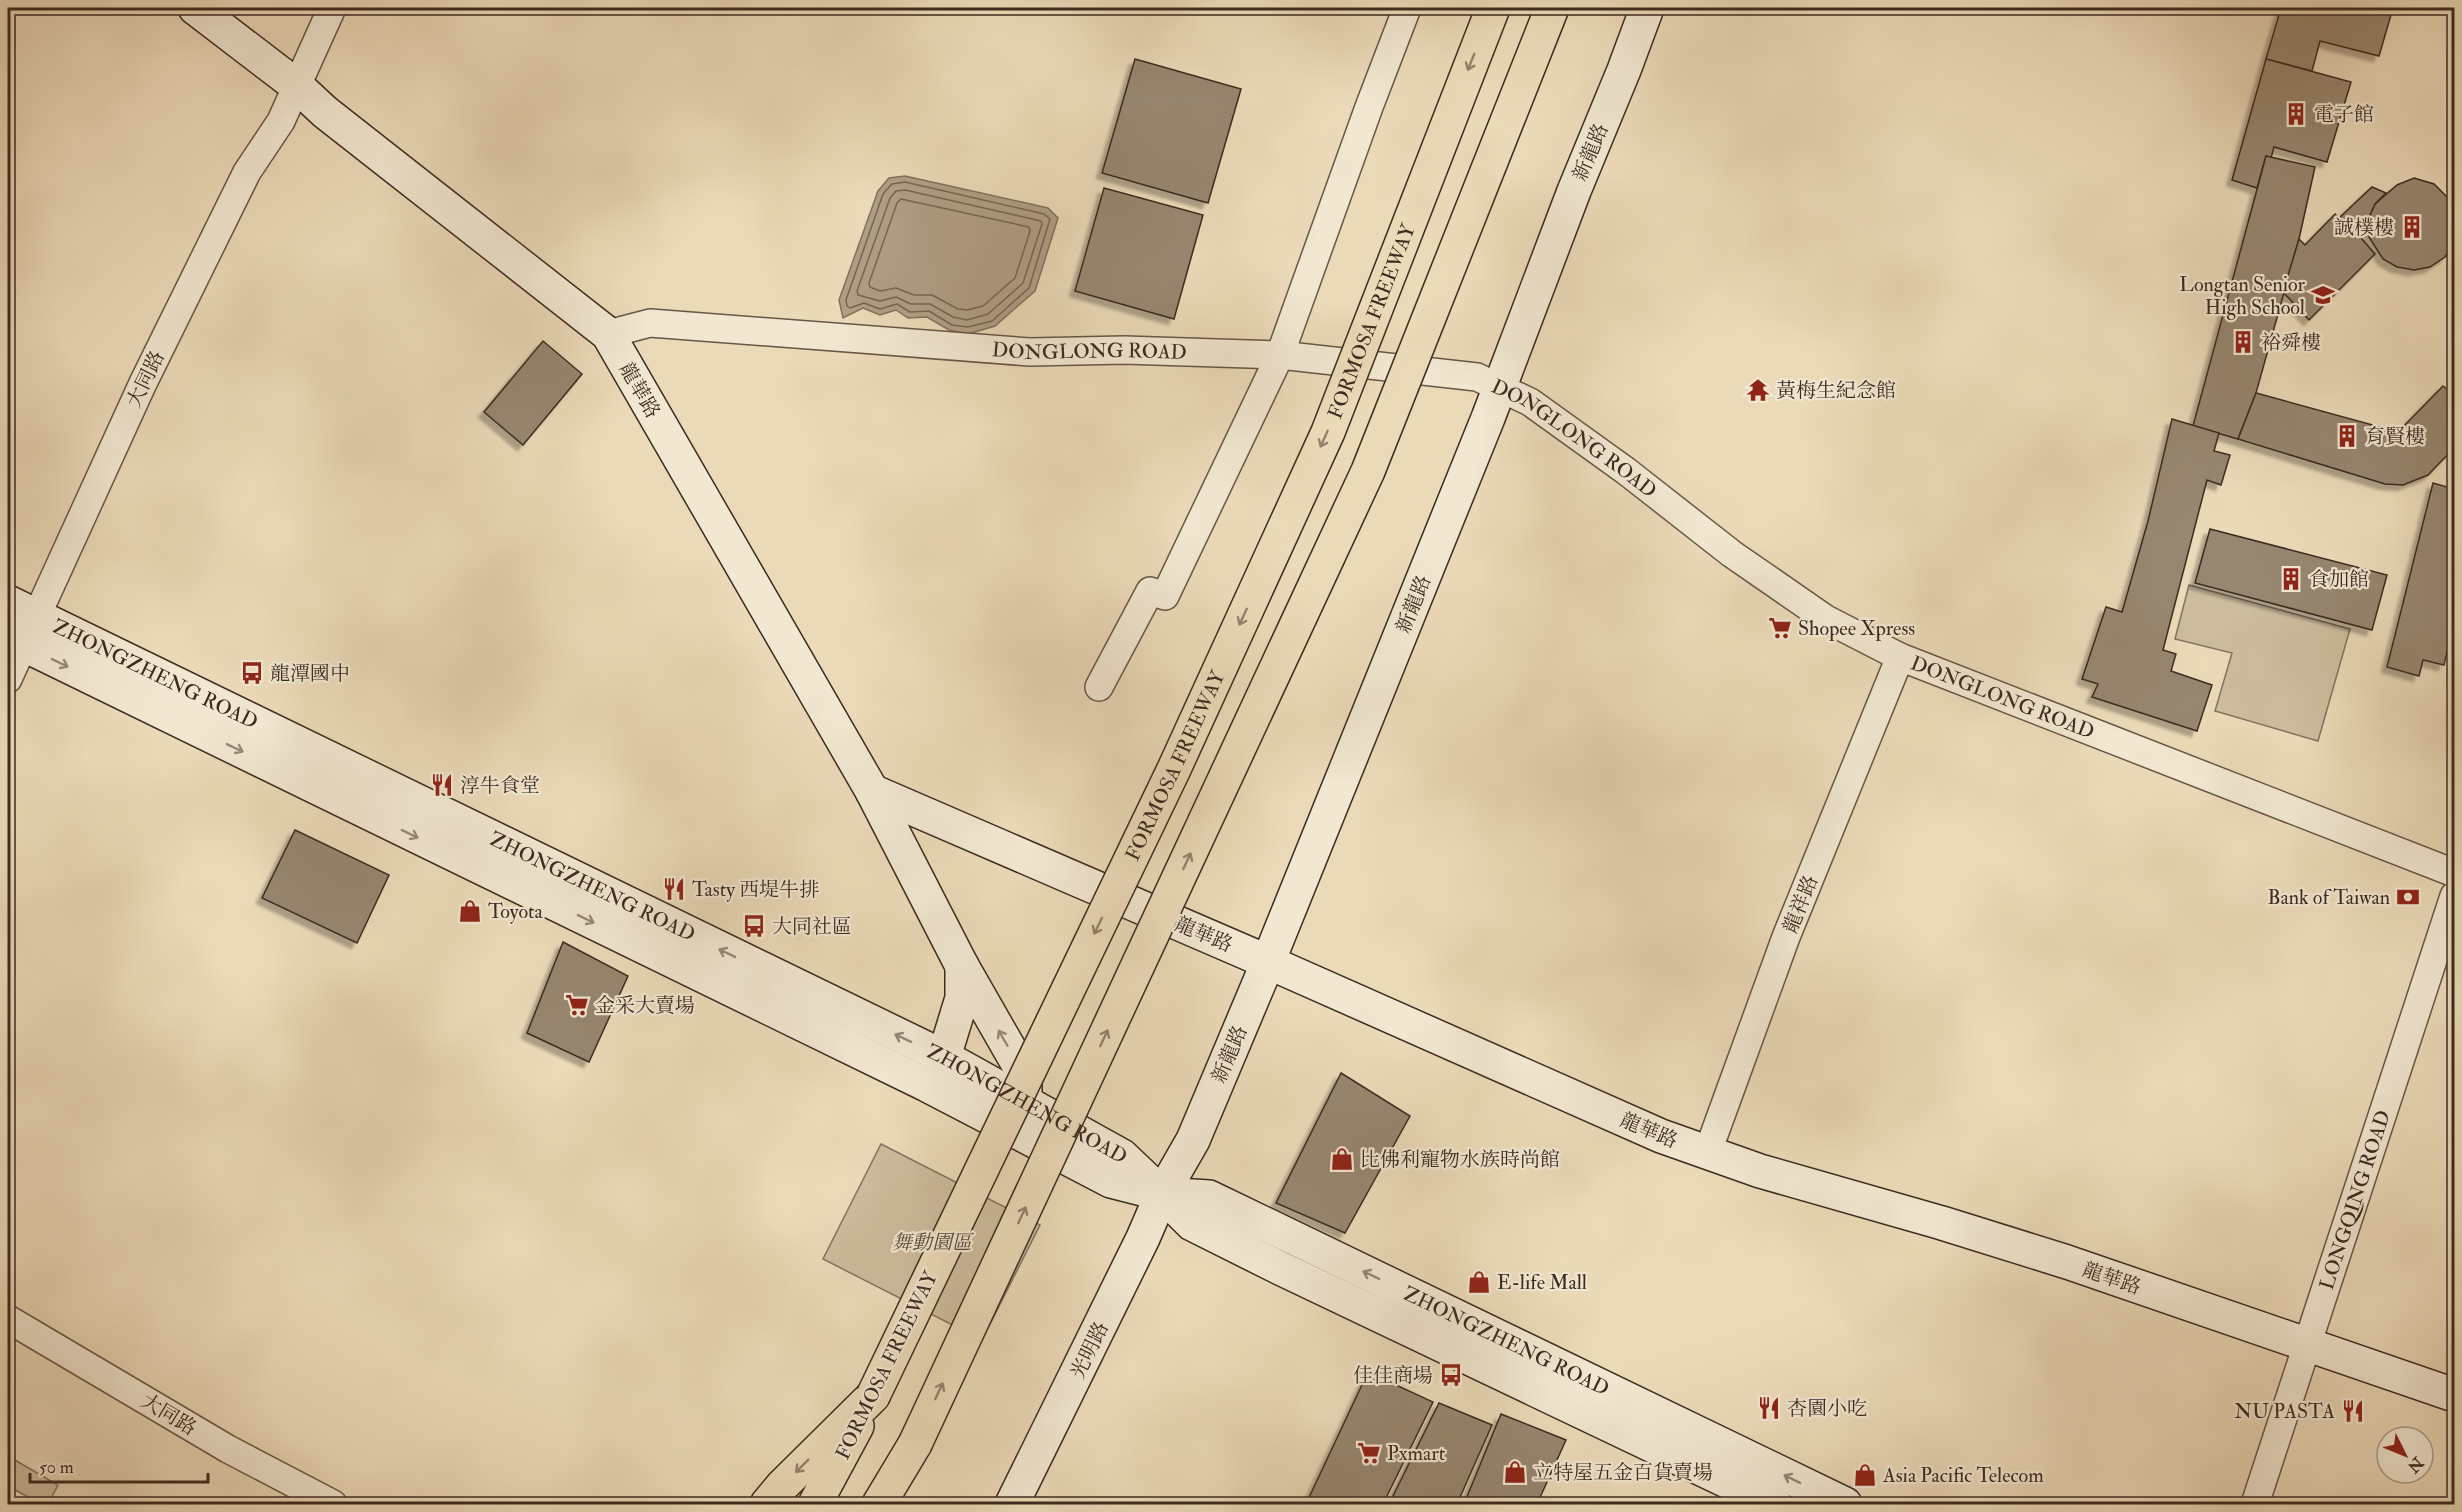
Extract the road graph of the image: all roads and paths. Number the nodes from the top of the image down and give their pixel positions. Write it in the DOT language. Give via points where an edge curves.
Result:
graph roads {
  1 [pos="195,8"];
  2 [pos="332,8"];
  3 [pos="1407,8"];
  4 [pos="1493,8"];
  5 [pos="1552,8"];
  6 [pos="1647,8"];
  7 [pos="297,86"];
  8 [pos="608,334"];
  9 [pos="1280,355"];
  10 [pos="1499,389"];
  11 [pos="19,625"];
  12 [pos="1900,657"];
  13 [pos="8,679"];
  14 [pos="1099,687"];
  15 [pos="872,791"];
  16 [pos="2454,873"];
  17 [pos="2454,896"];
  18 [pos="1268,962"];
  19 [pos="962,966"];
  20 [pos="944,1057"];
  21 [pos="927,1085"];
  22 [pos="1019,1116"];
  23 [pos="1707,1154"];
  24 [pos="1162,1194"];
  25 [pos="1426,1302"];
  26 [pos="8,1319"];
  27 [pos="1409,1330"];
  28 [pos="2306,1346"];
  29 [pos="2454,1395"];
  30 [pos="873,1396"];
  31 [pos="915,1444"];
  32 [pos="333,1504"];
  33 [pos="767,1504"];
  34 [pos="815,1504"];
  35 [pos="879,1504"];
  36 [pos="889,1504"];
  37 [pos="1012,1504"];
  38 [pos="1774,1504"];
  39 [pos="1845,1504"];
  40 [pos="2255,1504"];
  1 -- 7 [label="street, 龍華路"];
  2 -- 7 [label="street, 大同路"];
  3 -- 9 [label="street"];
  4 -- 30 [label="highway, FORMOSA FREEWAY, one-way, bridge" via="1328,432 1174,769"];
  31 -- 5 [label="highway, one-way, bridge" via="1368,471"];
  6 -- 10 [label="street, 新龍路"];
  7 -- 8 [label="street, 龍華路"];
  7 -- 11 [label="street, 大同路" via="281,121 247,172"];
  8 -- 9 [label="street, DONGLONG ROAD" via="650,323 1030,352 1124,350"];
  8 -- 15 [label="street, 龍華路"];
  9 -- 10 [label="street, DONGLONG ROAD" via="1477,377"];
  9 -- 14 [label="street" via="1165,596 1150,591"];
  10 -- 12 [label="street, DONGLONG ROAD" via="1530,402 1732,554 1826,619"];
  10 -- 18 [label="street, 新龍路"];
  11 -- 13 [label="street, 大同路"];
  20 -- 11 [label="street, ZHONGZHENG ROAD, one-way"];
  11 -- 21 [label="street, ZHONGZHENG ROAD, one-way"];
  12 -- 16 [label="street, DONGLONG ROAD"];
  12 -- 23 [label="street, 龍祥路" via="1786,937"];
  15 -- 18 [label="street, 龍華路"];
  15 -- 19 [label="street, 龍華路"];
  17 -- 28 [label="street, LONGQING ROAD"];
  18 -- 23 [label="street, 龍華路"];
  18 -- 24 [label="street, 新龍路" via="1193,1140"];
  19 -- 20 [label="street, 龍華路" via="962,998"];
  22 -- 19 [label="street, 龍華路, one-way" via="1025,1076"];
  20 -- 21 [label="street, 龍華路"];
  20 -- 22 [label="street, ZHONGZHENG ROAD"];
  21 -- 22 [label="street, ZHONGZHENG ROAD"];
  22 -- 24 [label="street, ZHONGZHENG ROAD" via="1111,1181"];
  23 -- 28 [label="street, 龍華路" via="2067,1262"];
  25 -- 24 [label="street, ZHONGZHENG ROAD, one-way" via="1209,1197"];
  24 -- 27 [label="street, ZHONGZHENG ROAD" via="1192,1224"];
  24 -- 37 [label="street, 光明路"];
  25 -- 27 [label="street"];
  39 -- 25 [label="street, ZHONGZHENG ROAD, one-way"];
  26 -- 32 [label="street, 大同路" via="228,1449"];
  27 -- 38 [label="street, ZHONGZHENG ROAD"];
  28 -- 29 [label="street, 龍華路"];
  28 -- 40 [label="street, LONGQING ROAD"];
  30 -- 33 [label="highway, one-way"];
  30 -- 34 [label="highway, FORMOSA FREEWAY"];
  31 -- 35 [label="highway"];
  31 -- 36 [label="highway"];
}
